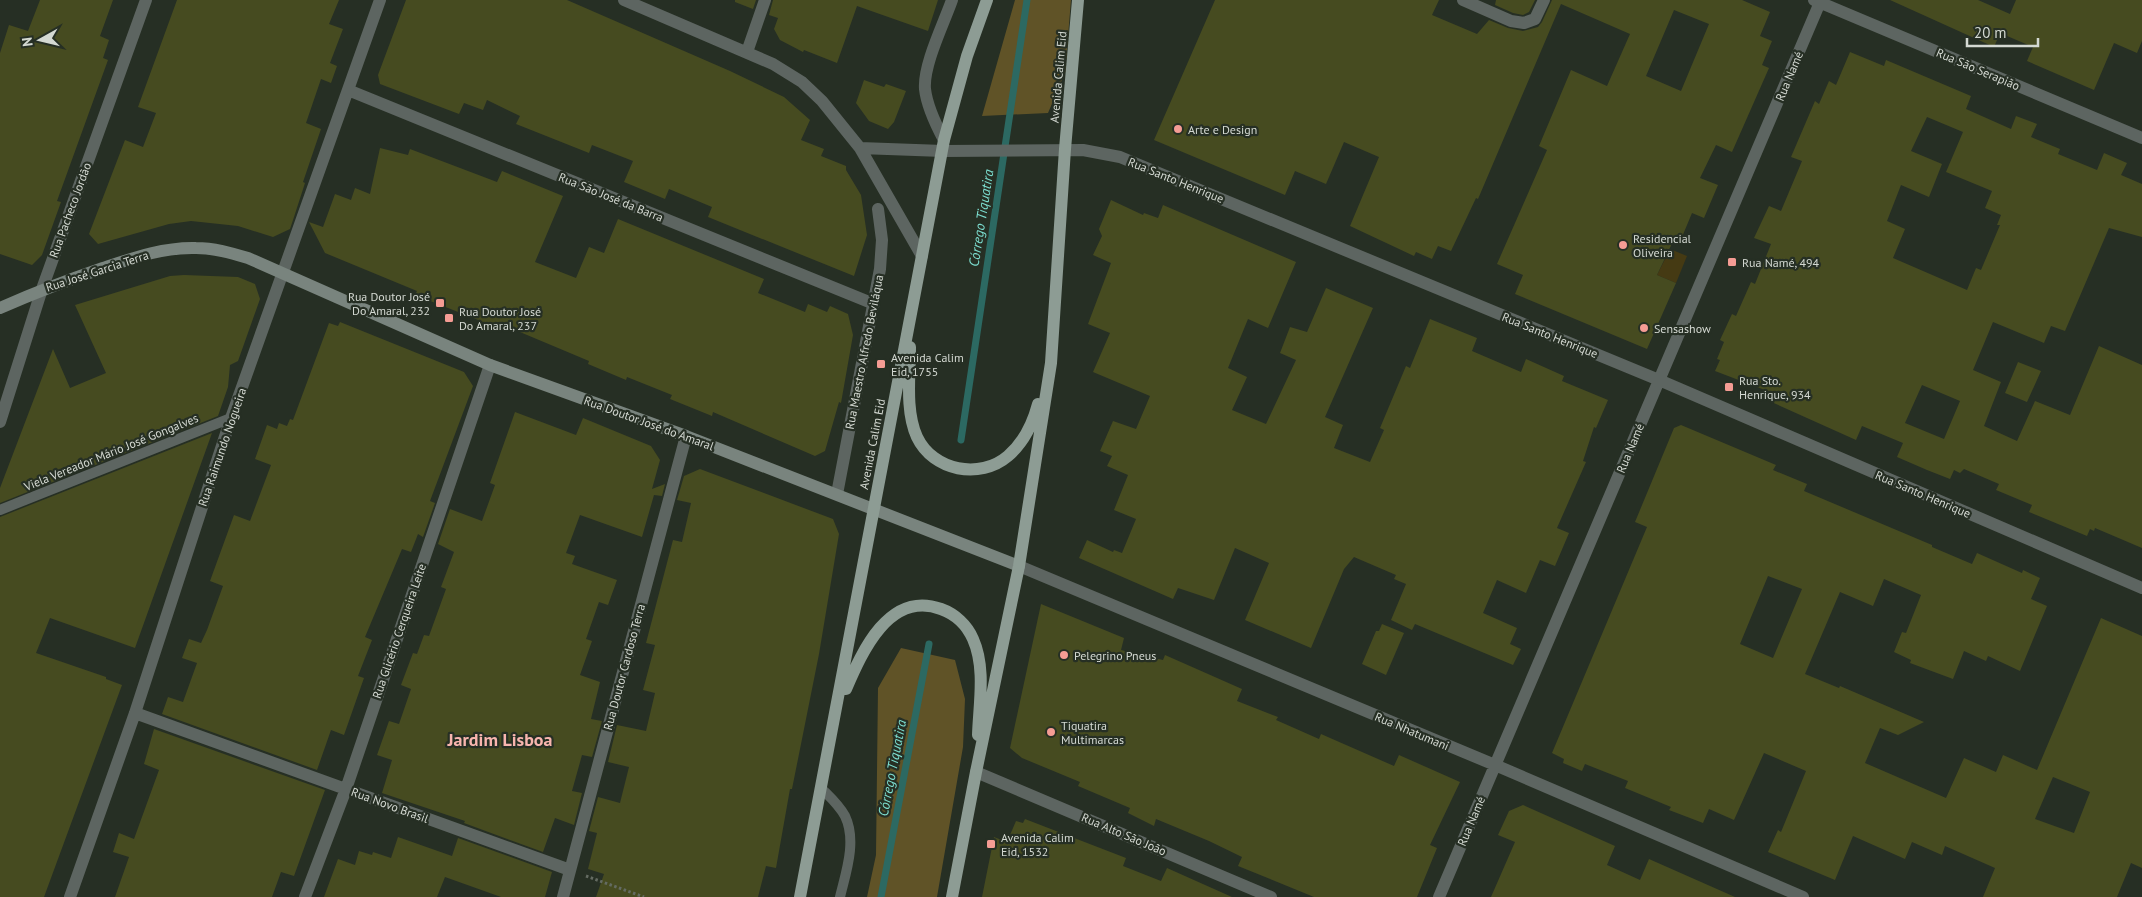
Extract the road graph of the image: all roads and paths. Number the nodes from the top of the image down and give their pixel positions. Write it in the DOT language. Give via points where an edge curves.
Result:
graph roads {
  1 [pos="146,0"];
  2 [pos="380,0"];
  3 [pos="624,0"];
  4 [pos="765,0"];
  5 [pos="952,0"];
  6 [pos="987,0"];
  7 [pos="1078,0"];
  8 [pos="1463,0"];
  9 [pos="1544,0"];
  10 [pos="1818,1"];
  11 [pos="747,52"];
  12 [pos="348,90"];
  13 [pos="2142,138"];
  14 [pos="944,146"];
  15 [pos="860,148"];
  16 [pos="1065,149"];
  17 [pos="878,209"];
  18 [pos="922,256"];
  19 [pos="282,274"];
  20 [pos="42,289"];
  21 [pos="874,304"];
  22 [pos="0,308"];
  23 [pos="910,317"];
  24 [pos="1050,362"];
  25 [pos="490,364"];
  26 [pos="1659,380"];
  27 [pos="231,418"];
  28 [pos="0,422"];
  29 [pos="686,436"];
  30 [pos="838,494"];
  31 [pos="873,509"];
  32 [pos="0,510"];
  33 [pos="1019,566"];
  34 [pos="2142,588"];
  35 [pos="838,708"];
  36 [pos="135,713"];
  37 [pos="1495,766"];
  38 [pos="976,772"];
  39 [pos="346,789"];
  40 [pos="822,789"];
  41 [pos="570,870"];
  42 [pos="70,897"];
  43 [pos="306,897"];
  44 [pos="563,897"];
  45 [pos="644,897"];
  46 [pos="800,897"];
  47 [pos="840,897"];
  48 [pos="952,897"];
  49 [pos="1271,897"];
  50 [pos="1439,897"];
  51 [pos="1803,897"];
  1 -- 20 [label="street, Rua Pacheco Jordão"];
  2 -- 12 [label="street, Rua Raimundo Nogueira"];
  3 -- 11 [label="street"];
  4 -- 11 [label="street"];
  5 -- 14 [label="street" via="925,81"];
  6 -- 14 [label="main road, Avenida Calim Eid"];
  7 -- 16 [label="main road, Avenida Calim Eid"];
  8 -- 9 [label="street" via="1511,21 1524,23 1535,19"];
  10 -- 13 [label="street, Rua São Serapião"];
  10 -- 26 [label="street, Rua Namé"];
  11 -- 15 [label="street" via="802,82"];
  12 -- 19 [label="street, Rua Raimundo Nogueira"];
  12 -- 21 [label="street, Rua São José da Barra"];
  14 -- 15 [label="street"];
  14 -- 16 [label="street, Rua Santo Henrique" via="982,150"];
  14 -- 18 [label="main road, Avenida Calim Eid"];
  15 -- 18 [label="street"];
  16 -- 24 [label="main road, Avenida Calim Eid"];
  16 -- 26 [label="street, Rua Santo Henrique" via="1120,156"];
  17 -- 21 [label="street, Rua Maestro Alfredo Beviláqua" via="882,240"];
  18 -- 23 [label="main road, Avenida Calim Eid"];
  19 -- 20 [label="street, Rua José Garcia Terra" via="248,258 220,250 173,249 139,256"];
  19 -- 25 [label="street, Rua Doutor José do Amaral"];
  19 -- 27 [label="street, Rua Raimundo Nogueira"];
  20 -- 22 [label="street, Rua José Garcia Terra"];
  20 -- 28 [label="street, Rua Pacheco Jordão"];
  21 -- 30 [label="street, Rua Maestro Alfredo Beviláqua"];
  23 -- 24 [label="main road" via="910,408 913,426 920,444 932,456 956,469 992,466 1014,450 1031,422"];
  23 -- 31 [label="main road, Avenida Calim Eid"];
  24 -- 33 [label="main road, Avenida Calim Eid"];
  25 -- 29 [label="street, Rua Doutor José do Amaral"];
  25 -- 39 [label="street, Rua Glicério Cerqueira Leite"];
  26 -- 34 [label="street, Rua Santo Henrique"];
  26 -- 37 [label="street, Rua Namé"];
  27 -- 32 [label="lane, Viela Vereador Mário José Gongalves"];
  27 -- 36 [label="street, Rua Raimundo Nogueira"];
  29 -- 30 [label="street, Rua Doutor José do Amaral"];
  29 -- 41 [label="street, Rua Doutor Cardoso Terra"];
  30 -- 31 [label="street, Rua Doutor José do Amaral"];
  31 -- 33 [label="street, Rua Doutor José do Amaral"];
  31 -- 35 [label="main road, Avenida Calim Eid"];
  33 -- 37 [label="street, Rua Nhatumani"];
  33 -- 38 [label="main road, Avenida Calim Eid"];
  35 -- 38 [label="main road" via="863,652 883,624 916,606 943,610 959,619 969,632 979,661"];
  35 -- 40 [label="main road, Avenida Calim Eid"];
  36 -- 39 [label="street, Rua Novo Brasil"];
  36 -- 42 [label="street, Rua Raimundo Nogueira"];
  37 -- 50 [label="street, Rua Namé"];
  37 -- 51 [label="street, Rua Nhatumani"];
  38 -- 48 [label="main road, Avenida Calim Eid"];
  38 -- 49 [label="street, Rua Alto São João"];
  39 -- 41 [label="street, Rua Novo Brasil"];
  39 -- 43 [label="street, Rua Glicério Cerqueira Leite"];
  40 -- 46 [label="main road, Avenida Calim Eid"];
  40 -- 47 [label="lane" via="838,806 848,825 848,868"];
  41 -- 44 [label="street, Rua Doutor Cardoso Terra"];
  41 -- 45 [label="path"];
}
